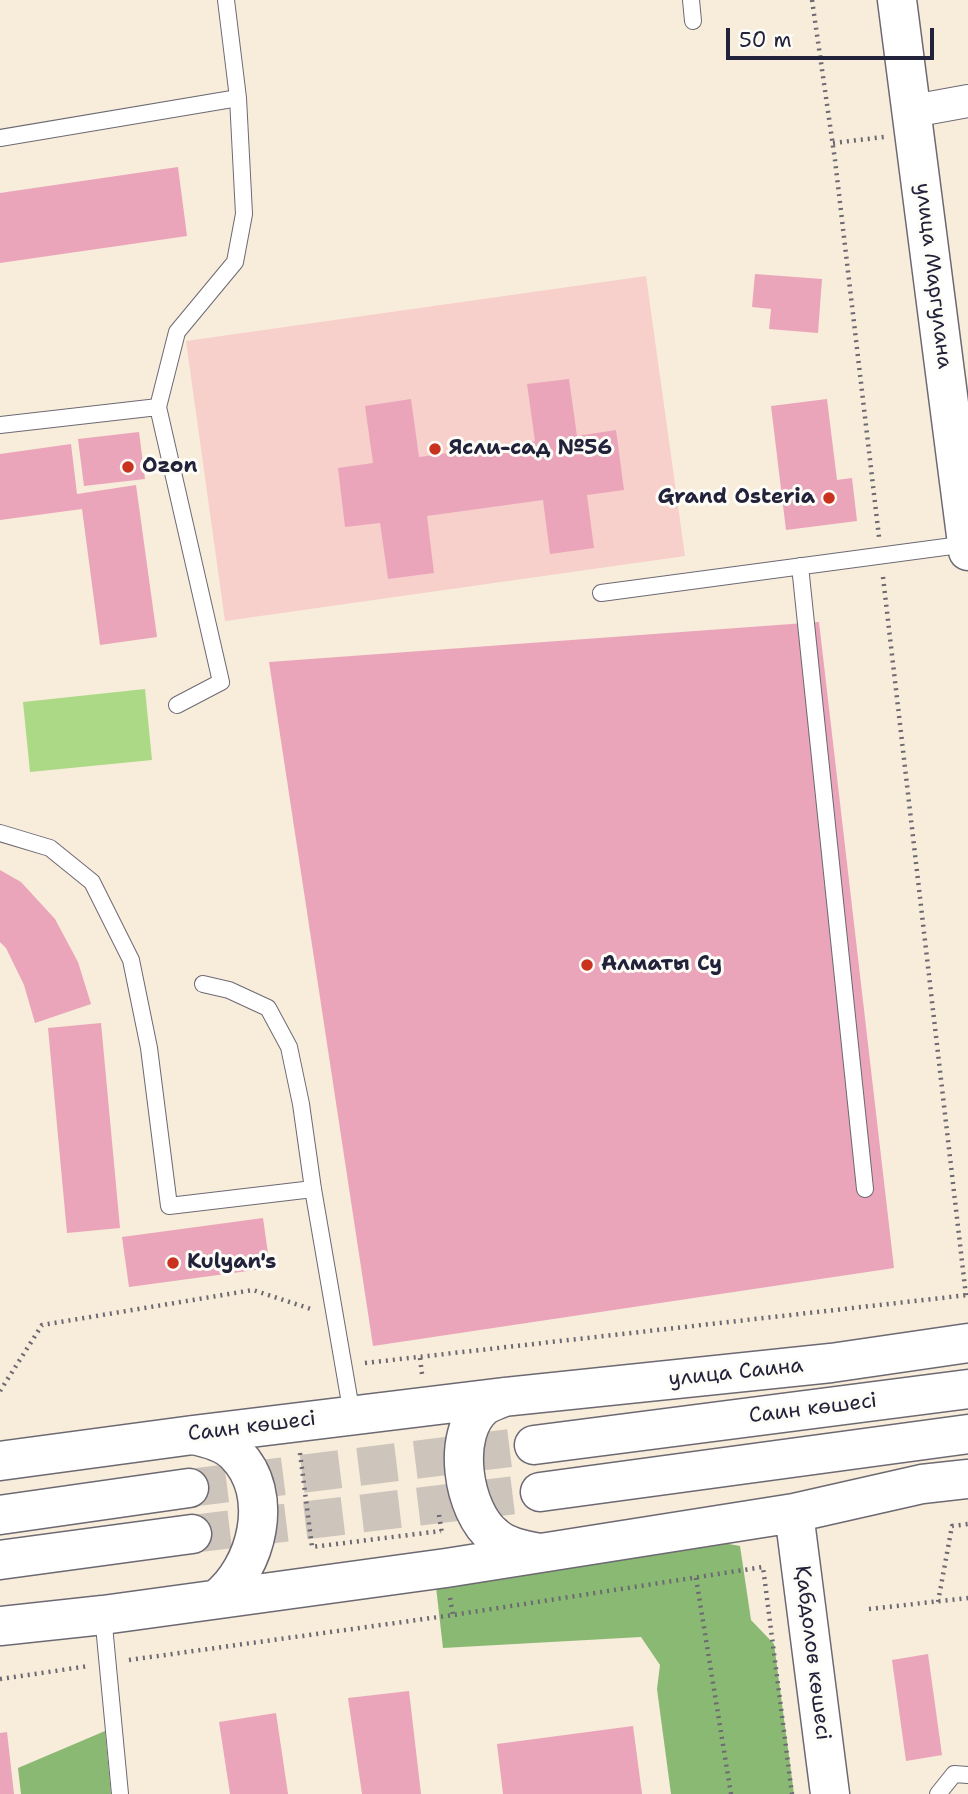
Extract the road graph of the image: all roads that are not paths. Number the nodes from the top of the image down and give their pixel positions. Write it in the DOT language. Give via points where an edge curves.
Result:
graph roads {
  1 [pos="226,0"];
  2 [pos="691,0"];
  3 [pos="897,0"];
  4 [pos="693,22"];
  5 [pos="238,98"];
  6 [pos="968,100"];
  7 [pos="913,111"];
  8 [pos="0,138"];
  9 [pos="158,407"];
  10 [pos="0,425"];
  11 [pos="968,547"];
  12 [pos="800,566"];
  13 [pos="601,593"];
  14 [pos="177,705"];
  15 [pos="0,833"];
  16 [pos="203,984"];
  17 [pos="313,1189"];
  18 [pos="865,1189"];
  19 [pos="968,1343"];
  20 [pos="968,1389"];
  21 [pos="504,1398"];
  22 [pos="352,1415"];
  23 [pos="192,1434"];
  24 [pos="968,1434"];
  25 [pos="534,1445"];
  26 [pos="0,1461"];
  27 [pos="968,1479"];
  28 [pos="189,1488"];
  29 [pos="540,1492"];
  30 [pos="794,1513"];
  31 [pos="0,1515"];
  32 [pos="192,1534"];
  33 [pos="542,1553"];
  34 [pos="0,1560"];
  35 [pos="217,1599"];
  36 [pos="103,1615"];
  37 [pos="0,1626"];
  38 [pos="968,1775"];
  39 [pos="120,1794"];
  40 [pos="830,1794"];
  41 [pos="938,1794"];
  1 -- 5 [label="lane"];
  2 -- 4 [label="lane"];
  3 -- 7 [label="main road, улица Маргулана"];
  5 -- 8 [label="lane"];
  5 -- 9 [label="lane" via="244,214 234,262 177,332"];
  6 -- 7 [label="street"];
  7 -- 11 [label="main road, улица Маргулана"];
  9 -- 10 [label="lane"];
  9 -- 14 [label="lane" via="221,681"];
  11 -- 12 [label="lane"];
  12 -- 13 [label="lane"];
  12 -- 18 [label="lane"];
  15 -- 17 [label="lane" via="50,848 92,882 131,960 149,1048 169,1206"];
  16 -- 17 [label="lane" via="268,1008 284,1037 301,1104"];
  17 -- 22 [label="lane"];
  19 -- 21 [label="main road, улица Саина" via="831,1363"];
  20 -- 25 [label="main road, Саин көшесі"];
  21 -- 22 [label="main road, Саин көшесі"];
  21 -- 33 [label="main road" via="484,1406 471,1426 466,1484 476,1515 494,1537"];
  22 -- 23 [label="main road, Саин көшесі"];
  23 -- 26 [label="main road, Саин көшесі"];
  23 -- 35 [label="main road" via="222,1443 237,1455 250,1476 257,1508 250,1556 233,1584"];
  24 -- 29 [label="main road"];
  27 -- 30 [label="main road" via="922,1484"];
  28 -- 31 [label="main road"];
  30 -- 33 [label="main road"];
  30 -- 40 [label="main road, Қабдолов көшесі"];
  32 -- 34 [label="main road"];
  33 -- 35 [label="main road"];
  35 -- 36 [label="main road"];
  36 -- 37 [label="main road"];
  36 -- 39 [label="lane"];
  38 -- 41 [label="lane" via="954,1774"];
}
